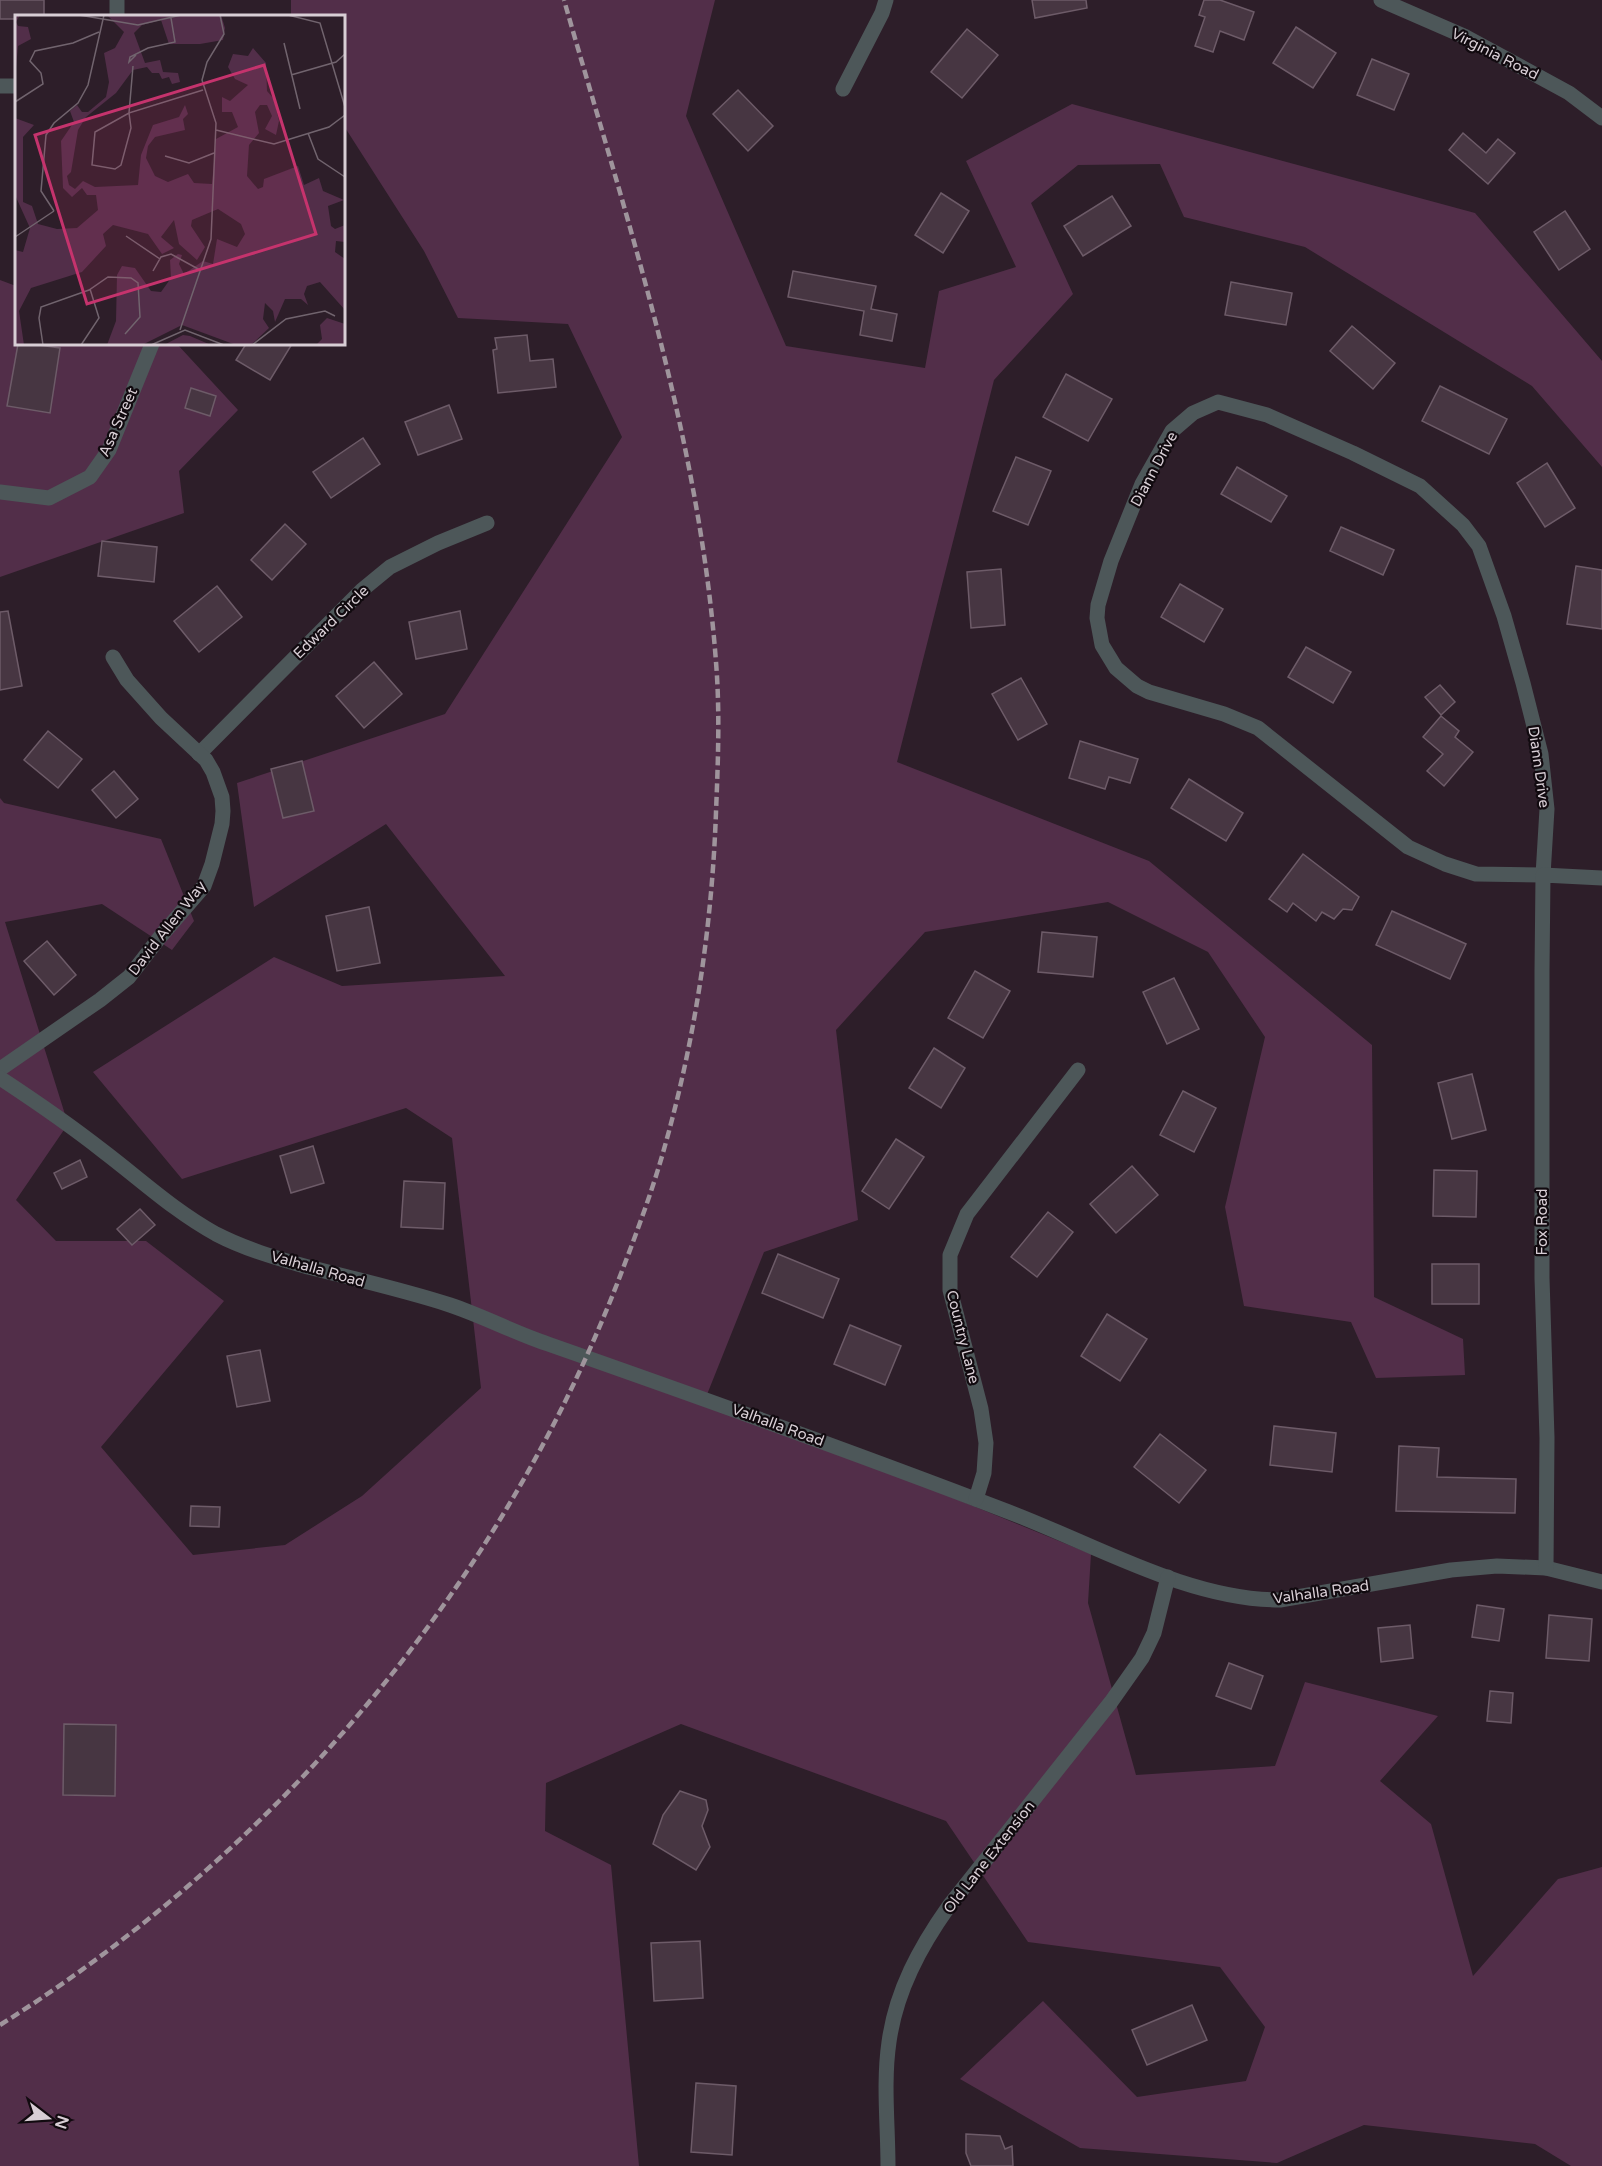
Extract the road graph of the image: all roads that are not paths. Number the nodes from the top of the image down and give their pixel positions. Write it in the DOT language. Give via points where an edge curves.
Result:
graph roads {
  1 [pos="886,0"];
  2 [pos="1381,0"];
  3 [pos="843,89"];
  4 [pos="1602,118"];
  5 [pos="152,345"];
  6 [pos="0,492"];
  7 [pos="488,523"];
  8 [pos="113,657"];
  9 [pos="199,754"];
  10 [pos="1543,875"];
  11 [pos="1602,878"];
  12 [pos="0,1069"];
  13 [pos="1078,1070"];
  14 [pos="0,1078"];
  15 [pos="976,1499"];
  16 [pos="1546,1568"];
  17 [pos="1168,1577"];
  18 [pos="1602,1582"];
  19 [pos="888,2166"];
  1 -- 3 [label="street"];
  2 -- 4 [label="street, Virginia Road" via="1487,48 1569,93"];
  5 -- 6 [label="street, Asa Street" via="109,450 90,477 49,498"];
  7 -- 9 [label="street, Edward Circle" via="390,567 362,590"];
  8 -- 9 [label="street, David Allen Way" via="127,680"];
  9 -- 12 [label="street, David Allen Way" via="216,778 224,811 204,886 129,977"];
  10 -- 10 [label="street, Diann Drive" via="1476,874 1408,847 1258,728 1149,692 1116,668 1098,632 1098,604 1142,484 1172,431 1193,413 1218,402 1266,415 1353,453 1420,486 1463,525 1479,546 1504,616 1540,754 1546,809"];
  10 -- 11 [label="street, Diann Drive"];
  10 -- 16 [label="street, Fox Road"];
  13 -- 15 [label="street, Country Lane" via="967,1214 950,1255 950,1290 986,1443 984,1473"];
  14 -- 15 [label="street, Valhalla Road" via="104,1151 166,1202 239,1245 450,1305 526,1337"];
  15 -- 17 [label="street, Valhalla Road"];
  16 -- 17 [label="street, Valhalla Road" via="1497,1566 1450,1570 1280,1600 1226,1596"];
  16 -- 18 [label="street, Valhalla Road"];
  17 -- 19 [label="street, Old Lane Extension" via="1154,1633 1142,1658 949,1906 913,1964 898,2001 889,2041"];
}
